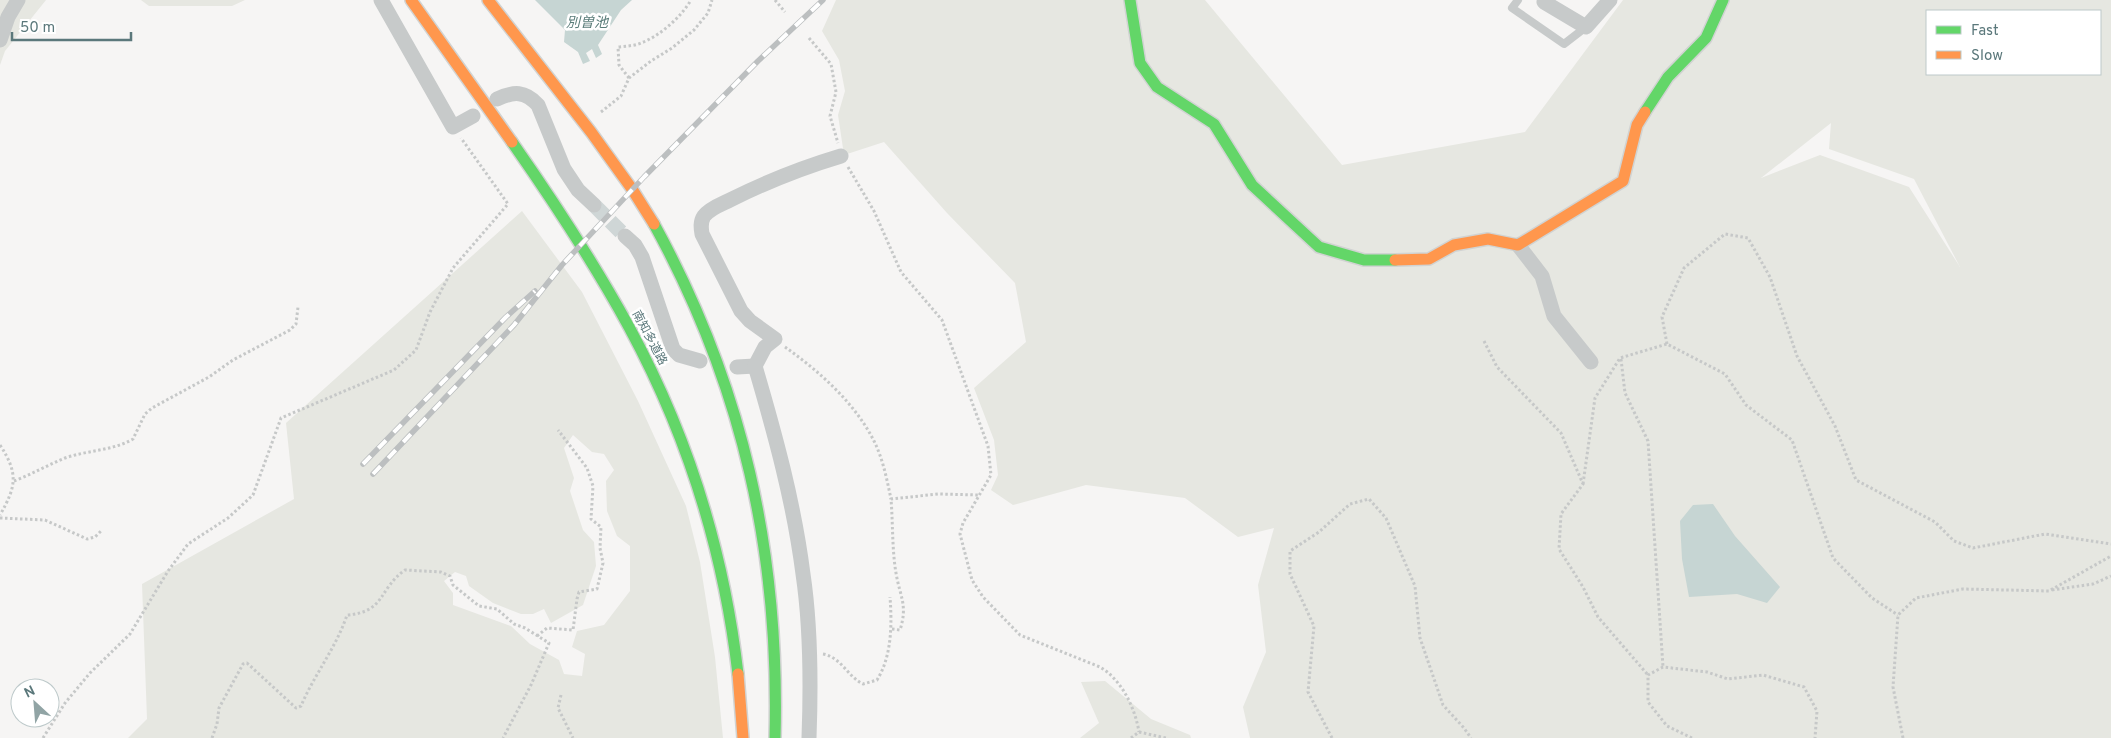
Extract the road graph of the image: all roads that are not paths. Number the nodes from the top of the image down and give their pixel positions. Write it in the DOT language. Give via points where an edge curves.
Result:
graph roads {
  1 [pos="18,0"];
  2 [pos="381,0"];
  3 [pos="411,0"];
  4 [pos="488,0"];
  5 [pos="1130,0"];
  6 [pos="1518,0"];
  7 [pos="1545,0"];
  8 [pos="1610,0"];
  9 [pos="1723,0"];
  10 [pos="1586,27"];
  11 [pos="0,40"];
  12 [pos="496,99"];
  13 [pos="473,116"];
  14 [pos="841,156"];
  15 [pos="594,205"];
  16 [pos="626,236"];
  17 [pos="1518,245"];
  18 [pos="700,361"];
  19 [pos="1591,362"];
  20 [pos="755,366"];
  21 [pos="737,367"];
  22 [pos="743,738"];
  23 [pos="775,738"];
  24 [pos="809,738"];
  1 -- 11 [label="street"];
  2 -- 13 [label="street" via="453,127"];
  3 -- 22 [label="main road, 南知多道路" via="591,261 658,385 697,484 715,544 737,654"];
  4 -- 23 [label="main road" via="537,60 645,209 704,328 742,439 760,524 774,628"];
  5 -- 17 [label="main road" via="1140,63 1158,87 1214,124 1252,185 1319,247 1364,260 1430,259 1454,246 1488,239"];
  6 -- 10 [label="lane" via="1512,8 1564,44"];
  7 -- 10 [label="street"];
  8 -- 10 [label="street"];
  9 -- 17 [label="main road" via="1706,38 1668,77 1636,125 1623,182"];
  12 -- 15 [label="street" via="520,92 531,97 538,105 564,169 578,190"];
  14 -- 20 [label="street" via="760,185 714,208 704,216 700,225 741,311 775,339 765,347"];
  16 -- 18 [label="street" via="642,257 673,349 679,355"];
  17 -- 19 [label="street" via="1542,276 1554,316"];
  20 -- 21 [label="street"];
  20 -- 24 [label="street" via="779,448 804,575"];
}
